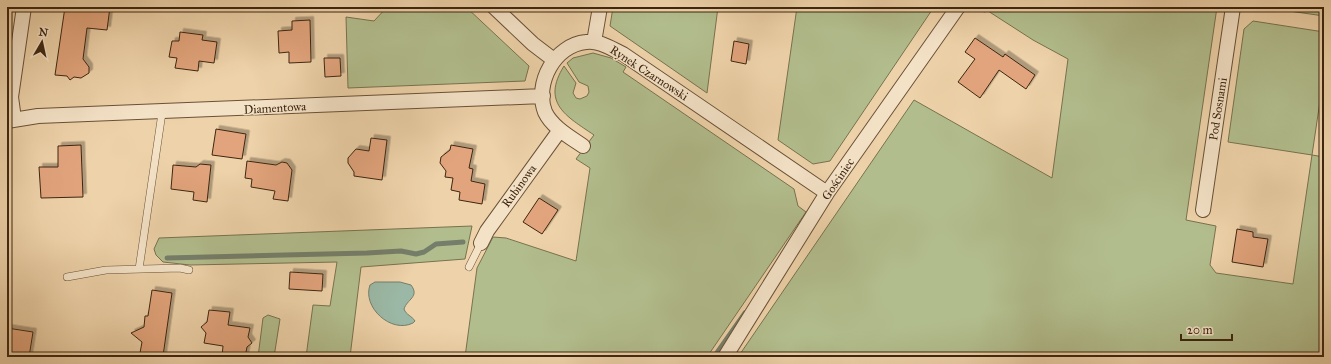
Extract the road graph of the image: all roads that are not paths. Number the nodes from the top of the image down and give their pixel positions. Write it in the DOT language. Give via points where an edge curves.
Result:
graph roads {
  1 [pos="24,7"];
  2 [pos="494,7"];
  3 [pos="600,7"];
  4 [pos="958,7"];
  5 [pos="1233,7"];
  6 [pos="594,42"];
  7 [pos="554,60"];
  8 [pos="543,96"];
  9 [pos="162,113"];
  10 [pos="10,120"];
  11 [pos="560,130"];
  12 [pos="583,146"];
  13 [pos="827,194"];
  14 [pos="1203,210"];
  15 [pos="480,242"];
  16 [pos="469,267"];
  17 [pos="139,269"];
  18 [pos="189,270"];
  19 [pos="67,278"];
  20 [pos="725,357"];
  1 -- 10 [label="street"];
  2 -- 7 [label="street"];
  3 -- 6 [label="street"];
  4 -- 13 [label="street, Gościniec"];
  5 -- 14 [label="street, Pod Sosnami"];
  6 -- 7 [label="street, Rynek Czarnowski" via="574,45"];
  6 -- 13 [label="street, Rynek Czarnowski" via="623,54"];
  7 -- 8 [label="street, Rynek Czarnowski" via="545,76"];
  8 -- 9 [label="street, Diamentowa"];
  8 -- 11 [label="street, Rynek Czarnowski" via="545,112"];
  9 -- 10 [label="street, Diamentowa"];
  9 -- 17 [label="lane"];
  11 -- 12 [label="street, Rynek Czarnowski"];
  11 -- 15 [label="street, Rubinowa"];
  13 -- 20 [label="street, Gościniec"];
  15 -- 16 [label="lane"];
  17 -- 18 [label="lane"];
  17 -- 19 [label="lane" via="106,270"];
}
